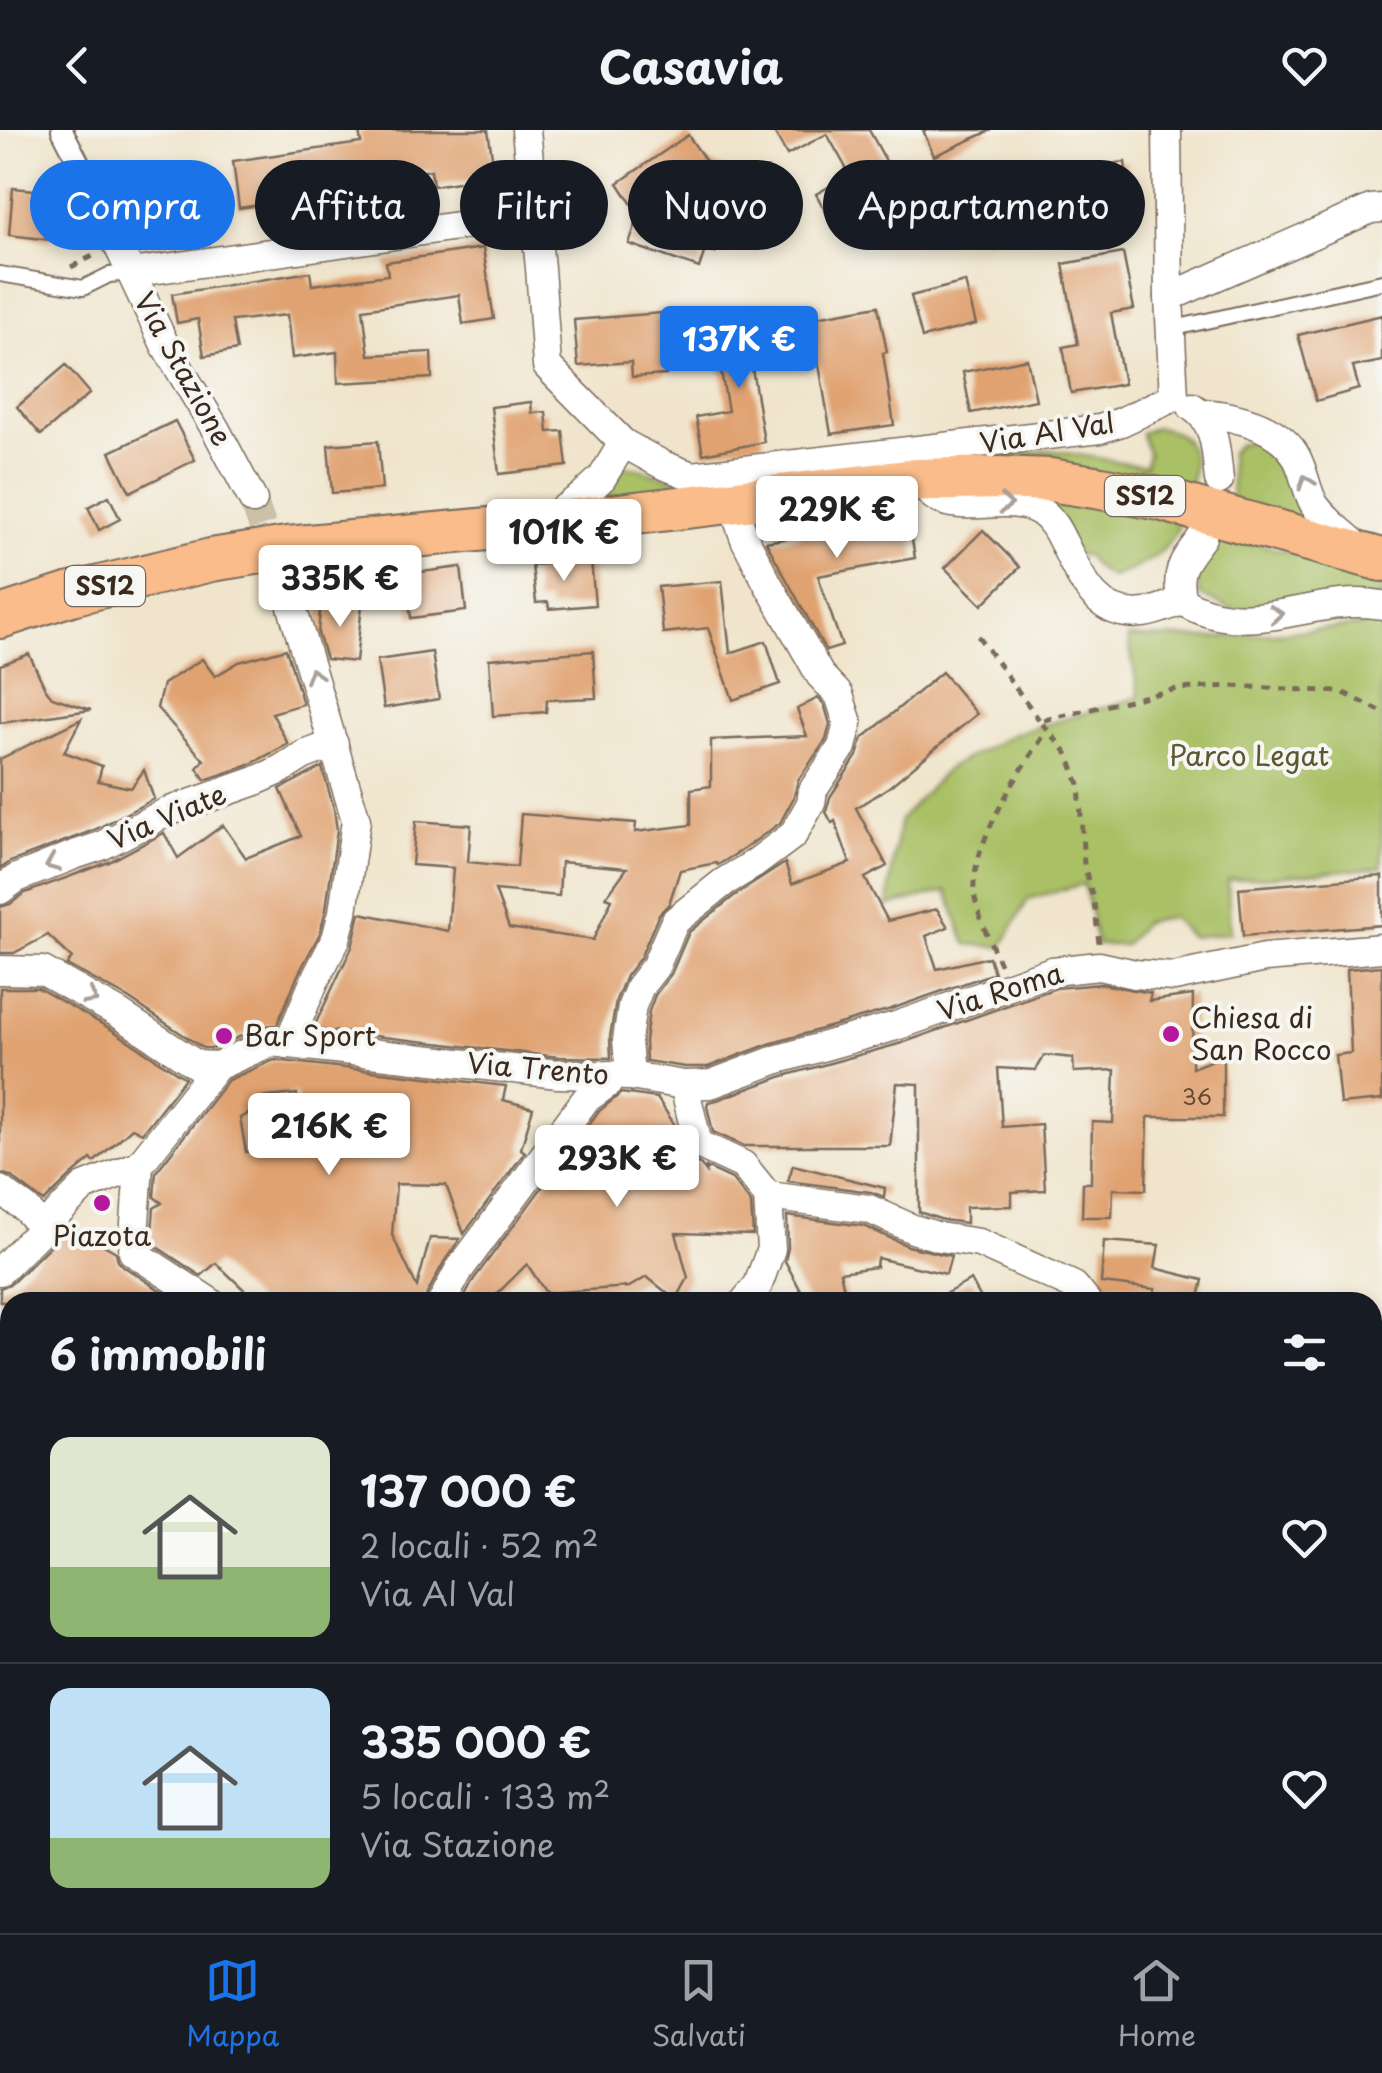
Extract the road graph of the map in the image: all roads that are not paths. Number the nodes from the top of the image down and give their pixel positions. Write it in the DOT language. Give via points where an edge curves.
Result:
graph roads {
  1 [pos="62,130"];
  2 [pos="526,130"];
  3 [pos="1167,130"];
  4 [pos="77,160"];
  5 [pos="529,160"];
  6 [pos="1382,208"];
  7 [pos="460,226"];
  8 [pos="119,250"];
  9 [pos="537,250"];
  10 [pos="130,273"];
  11 [pos="0,274"];
  12 [pos="1382,282"];
  13 [pos="1168,297"];
  14 [pos="1170,329"];
  15 [pos="1174,397"];
  16 [pos="1202,413"];
  17 [pos="624,443"];
  18 [pos="916,480"];
  19 [pos="1219,480"];
  20 [pos="253,500"];
  21 [pos="731,500"];
  22 [pos="542,524"];
  23 [pos="1202,537"];
  24 [pos="1375,558"];
  25 [pos="1182,602"];
  26 [pos="1382,605"];
  27 [pos="292,607"];
  28 [pos="0,617"];
  29 [pos="334,744"];
  30 [pos="0,890"];
  31 [pos="1382,948"];
  32 [pos="0,970"];
  33 [pos="288,1044"];
  34 [pos="217,1066"];
  35 [pos="620,1076"];
  36 [pos="684,1085"];
  37 [pos="139,1166"];
  38 [pos="0,1190"];
  39 [pos="768,1196"];
  40 [pos="44,1227"];
  41 [pos="0,1271"];
  42 [pos="195,1292"];
  43 [pos="448,1292"];
  44 [pos="752,1292"];
  45 [pos="1079,1292"];
  1 -- 4 [label="street, Via Stazione"];
  2 -- 5 [label="street, Via Al Val"];
  3 -- 13 [label="street"];
  6 -- 13 [label="street"];
  7 -- 10 [label="street"];
  8 -- 10 [label="street, Via Stazione"];
  9 -- 17 [label="street, Via Al Val" via="546,366"];
  10 -- 11 [label="lane" via="84,288"];
  10 -- 20 [label="street, Via Stazione"];
  12 -- 14 [label="lane"];
  13 -- 14 [label="street"];
  14 -- 15 [label="street"];
  15 -- 16 [label="street"];
  15 -- 17 [label="street, Via Al Val" via="1100,429 692,476"];
  16 -- 19 [label="street"];
  24 -- 16 [label="street, one-way" via="1316,506 1284,442 1247,421"];
  17 -- 22 [label="street" via="602,478"];
  18 -- 21 [label="main road, SS12"];
  18 -- 24 [label="main road, SS12" via="1050,480 1101,488"];
  18 -- 25 [label="street, one-way" via="938,500 1040,511 1093,596 1117,612 1144,613"];
  21 -- 22 [label="main road, SS12"];
  21 -- 35 [label="street" via="767,582 820,676 839,695 848,724 793,835 675,921 632,1006"];
  22 -- 28 [label="main road, SS12" via="211,560"];
  23 -- 25 [label="street" via="1177,583"];
  25 -- 26 [label="street, one-way" via="1237,618"];
  29 -- 27 [label="street, one-way"];
  29 -- 30 [label="street, Via Viate, one-way"];
  29 -- 33 [label="street" via="356,820 343,912"];
  31 -- 36 [label="street, Via Roma" via="1265,958 1174,977 1099,966 1052,971 710,1084"];
  32 -- 34 [label="street, one-way" via="43,971 197,1065"];
  33 -- 34 [label="street, Via Trento" via="271,1042"];
  33 -- 35 [label="street, Via Trento"];
  34 -- 37 [label="street"];
  35 -- 36 [label="street, Via Trento"];
  35 -- 43 [label="street" via="586,1099"];
  36 -- 39 [label="street" via="698,1144 742,1166"];
  37 -- 40 [label="street" via="84,1186"];
  37 -- 42 [label="street" via="133,1252"];
  38 -- 40 [label="street"];
  39 -- 44 [label="street" via="771,1249"];
  39 -- 45 [label="street" via="869,1208 913,1229 980,1244"];
  40 -- 41 [label="street"];
}
